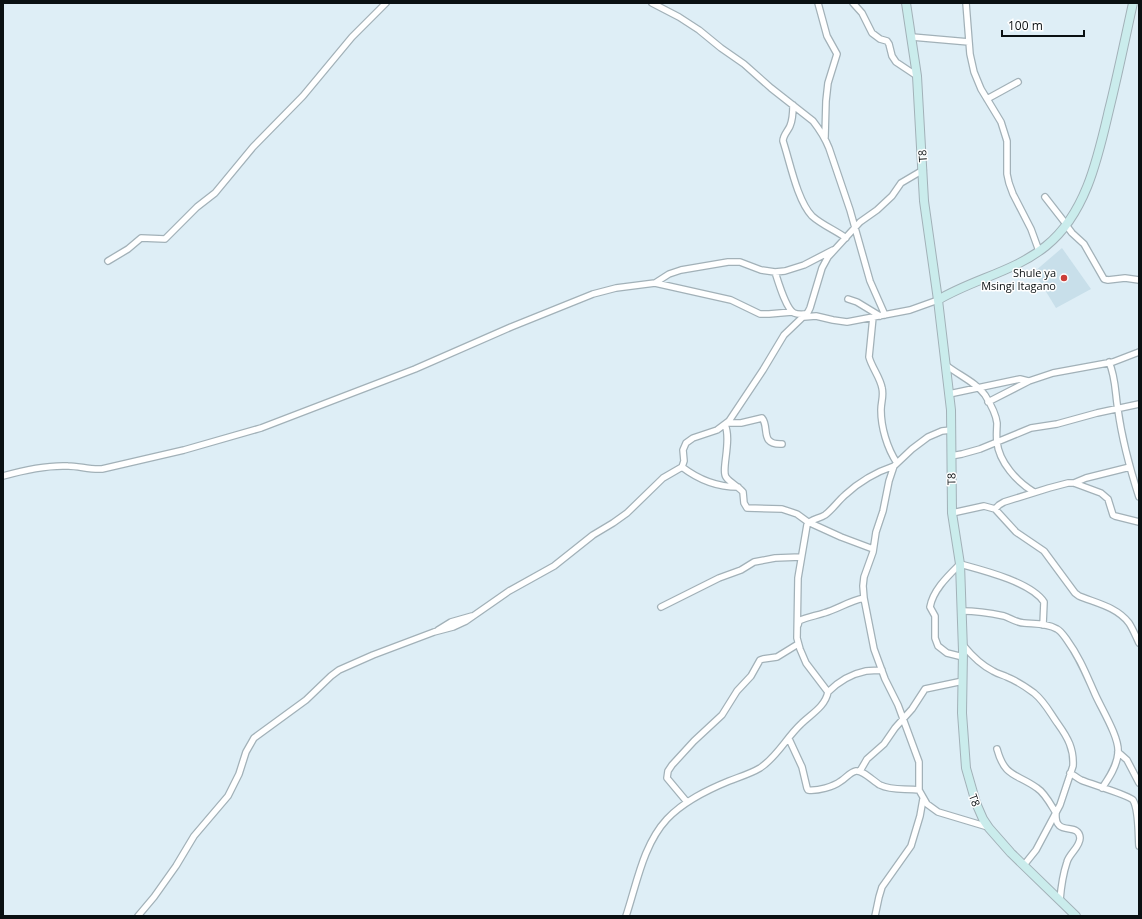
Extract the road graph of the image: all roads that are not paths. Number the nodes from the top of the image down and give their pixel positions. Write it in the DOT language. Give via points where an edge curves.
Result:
graph roads {
  1 [pos="386,3"];
  2 [pos="652,3"];
  3 [pos="818,3"];
  4 [pos="853,3"];
  5 [pos="906,3"];
  6 [pos="966,3"];
  7 [pos="1133,3"];
  8 [pos="912,37"];
  9 [pos="969,42"];
  10 [pos="917,76"];
  11 [pos="1018,82"];
  12 [pos="987,99"];
  13 [pos="793,105"];
  14 [pos="825,138"];
  15 [pos="923,170"];
  16 [pos="1045,197"];
  17 [pos="1066,225"];
  18 [pos="854,229"];
  19 [pos="846,238"];
  20 [pos="836,248"];
  21 [pos="1039,251"];
  22 [pos="108,261"];
  23 [pos="775,272"];
  24 [pos="1139,280"];
  25 [pos="654,283"];
  26 [pos="848,299"];
  27 [pos="938,300"];
  28 [pos="793,313"];
  29 [pos="805,315"];
  30 [pos="883,315"];
  31 [pos="874,317"];
  32 [pos="794,325"];
  33 [pos="1139,352"];
  34 [pos="1109,362"];
  35 [pos="946,366"];
  36 [pos="1028,381"];
  37 [pos="978,387"];
  38 [pos="949,394"];
  39 [pos="988,402"];
  40 [pos="1139,404"];
  41 [pos="1118,409"];
  42 [pos="726,424"];
  43 [pos="951,430"];
  44 [pos="997,442"];
  45 [pos="782,444"];
  46 [pos="951,456"];
  47 [pos="895,464"];
  48 [pos="682,467"];
  49 [pos="1130,467"];
  50 [pos="3,476"];
  51 [pos="1074,483"];
  52 [pos="739,487"];
  53 [pos="1034,492"];
  54 [pos="1139,497"];
  55 [pos="995,509"];
  56 [pos="952,513"];
  57 [pos="808,522"];
  58 [pos="1139,522"];
  59 [pos="873,549"];
  60 [pos="801,557"];
  61 [pos="960,564"];
  62 [pos="864,598"];
  63 [pos="660,607"];
  64 [pos="962,611"];
  65 [pos="1043,625"];
  66 [pos="798,626"];
  67 [pos="1139,643"];
  68 [pos="798,644"];
  69 [pos="963,645"];
  70 [pos="963,657"];
  71 [pos="882,670"];
  72 [pos="963,681"];
  73 [pos="828,692"];
  74 [pos="904,719"];
  75 [pos="789,739"];
  76 [pos="997,749"];
  77 [pos="1118,752"];
  78 [pos="860,771"];
  79 [pos="1070,773"];
  80 [pos="1139,783"];
  81 [pos="1102,788"];
  82 [pos="920,790"];
  83 [pos="923,799"];
  84 [pos="687,802"];
  85 [pos="1136,802"];
  86 [pos="1056,813"];
  87 [pos="989,828"];
  88 [pos="1139,846"];
  89 [pos="1024,865"];
  90 [pos="1060,900"];
  91 [pos="138,916"];
  92 [pos="626,916"];
  93 [pos="875,916"];
  94 [pos="1076,916"];
  1 -- 22 [label="street" via="352,37 303,96 253,147 219,188 183,220 172,234 165,240 140,238"];
  2 -- 13 [label="street" via="699,30"];
  3 -- 14 [label="street" via="827,36 837,54 827,95"];
  4 -- 10 [label="street" via="862,13 872,33 888,41 896,62"];
  5 -- 8 [label="street, T8"];
  6 -- 9 [label="street"];
  7 -- 17 [label="street" via="1095,166 1083,196"];
  8 -- 9 [label="street"];
  8 -- 10 [label="street, T8"];
  9 -- 12 [label="street" via="974,72"];
  10 -- 15 [label="street, T8"];
  11 -- 12 [label="street"];
  12 -- 21 [label="street" via="1005,133 1009,183 1028,220"];
  13 -- 14 [label="street" via="813,121"];
  13 -- 19 [label="street" via="790,126 783,141 796,186 811,214"];
  14 -- 18 [label="street" via="839,175"];
  15 -- 18 [label="street" via="901,183 890,198 866,216"];
  15 -- 27 [label="street, T8" via="924,201"];
  16 -- 17 [label="street"];
  17 -- 21 [label="street"];
  17 -- 24 [label="street" via="1084,244 1104,279"];
  18 -- 19 [label="street"];
  18 -- 30 [label="street"];
  19 -- 20 [label="street"];
  20 -- 23 [label="street" via="795,268"];
  20 -- 29 [label="street" via="823,264 810,308"];
  21 -- 27 [label="street" via="1006,270 960,288"];
  23 -- 25 [label="street" via="731,262 681,270"];
  23 -- 28 [label="street" via="786,303"];
  25 -- 28 [label="street" via="731,300 760,314"];
  25 -- 50 [label="street" via="616,288 585,297 415,369 234,437 102,469 58,466"];
  26 -- 30 [label="street"];
  27 -- 30 [label="street" via="921,307"];
  27 -- 35 [label="street, T8"];
  28 -- 29 [label="street"];
  28 -- 32 [label="street"];
  29 -- 31 [label="street" via="847,322"];
  29 -- 32 [label="street"];
  30 -- 31 [label="street"];
  31 -- 47 [label="street" via="870,362 878,374 883,389 881,413 887,443"];
  32 -- 42 [label="street" via="784,334"];
  33 -- 34 [label="street"];
  34 -- 36 [label="street" via="1053,373"];
  34 -- 41 [label="street" via="1114,377"];
  35 -- 37 [label="street"];
  35 -- 38 [label="street, T8"];
  36 -- 37 [label="street" via="1020,379"];
  36 -- 39 [label="street"];
  37 -- 38 [label="street"];
  37 -- 39 [label="street"];
  38 -- 43 [label="street, T8"];
  39 -- 44 [label="street" via="996,417"];
  40 -- 41 [label="street"];
  41 -- 44 [label="street" via="1031,428"];
  41 -- 49 [label="street"];
  42 -- 45 [label="street" via="762,418 770,440"];
  42 -- 48 [label="street" via="712,433 688,440 684,446"];
  42 -- 52 [label="street" via="728,436 725,475"];
  43 -- 46 [label="street, T8"];
  43 -- 47 [label="street" via="928,437"];
  44 -- 46 [label="street"];
  44 -- 53 [label="street" via="1012,472 1024,486"];
  46 -- 56 [label="street, T8"];
  47 -- 57 [label="street" via="844,495 826,514"];
  47 -- 59 [label="street" via="888,481"];
  48 -- 52 [label="street" via="704,481 719,486"];
  48 -- 91 [label="street" via="663,478 627,512 543,574 509,592 453,628 434,632 339,670 306,700 254,738 228,796 194,836 158,892"];
  49 -- 51 [label="street"];
  49 -- 54 [label="street"];
  51 -- 53 [label="street"];
  51 -- 58 [label="street" via="1105,495 1113,515"];
  52 -- 57 [label="street" via="744,494 747,508 778,508 797,514"];
  53 -- 55 [label="street" via="1004,502"];
  55 -- 56 [label="street" via="984,506"];
  55 -- 67 [label="street" via="1016,532 1044,551 1075,593 1120,615 1128,623"];
  56 -- 61 [label="street, T8"];
  57 -- 59 [label="street"];
  57 -- 60 [label="street"];
  59 -- 62 [label="street" via="864,577"];
  60 -- 63 [label="street" via="754,562"];
  60 -- 66 [label="street"];
  61 -- 64 [label="street, T8"];
  61 -- 65 [label="street" via="995,574 1038,595 1044,602"];
  61 -- 70 [label="street" via="946,577 935,593 930,607 935,619 935,638 938,646 947,653"];
  62 -- 66 [label="street" via="813,615 799,621"];
  62 -- 71 [label="street" via="871,640"];
  64 -- 65 [label="street" via="990,613 1020,622"];
  64 -- 69 [label="street, T8"];
  65 -- 77 [label="street" via="1059,630 1075,652 1106,715"];
  66 -- 68 [label="street"];
  68 -- 73 [label="street" via="806,663"];
  68 -- 84 [label="street" via="776,657 760,660 722,715 694,740 668,771 667,778"];
  69 -- 70 [label="street, T8"];
  69 -- 79 [label="street" via="985,666 1021,684 1045,703 1069,739 1073,760"];
  70 -- 72 [label="street, T8"];
  71 -- 73 [label="street" via="853,675"];
  71 -- 74 [label="street"];
  72 -- 74 [label="street" via="925,688"];
  72 -- 87 [label="street, T8" via="962,725 966,768 976,803"];
  73 -- 75 [label="street" via="825,702 800,724"];
  74 -- 78 [label="street" via="884,744 867,759"];
  74 -- 82 [label="street" via="919,762"];
  75 -- 78 [label="street" via="802,767 808,790 836,784 848,775"];
  75 -- 84 [label="street" via="760,768"];
  76 -- 86 [label="street" via="1007,770 1037,788"];
  77 -- 80 [label="street" via="1127,760"];
  77 -- 81 [label="street" via="1115,766"];
  78 -- 82 [label="street" via="888,788"];
  79 -- 81 [label="street"];
  79 -- 86 [label="street"];
  81 -- 85 [label="street"];
  82 -- 83 [label="street"];
  83 -- 87 [label="street" via="938,812"];
  83 -- 93 [label="street" via="911,846 882,888"];
  84 -- 92 [label="street" via="668,818 654,836 644,858"];
  85 -- 88 [label="street"];
  86 -- 89 [label="street" via="1036,850"];
  86 -- 90 [label="street" via="1055,820 1059,826 1075,830 1080,837 1079,844 1067,862"];
  87 -- 89 [label="street, T8"];
  89 -- 90 [label="street, T8"];
  90 -- 94 [label="street, T8"];
}
